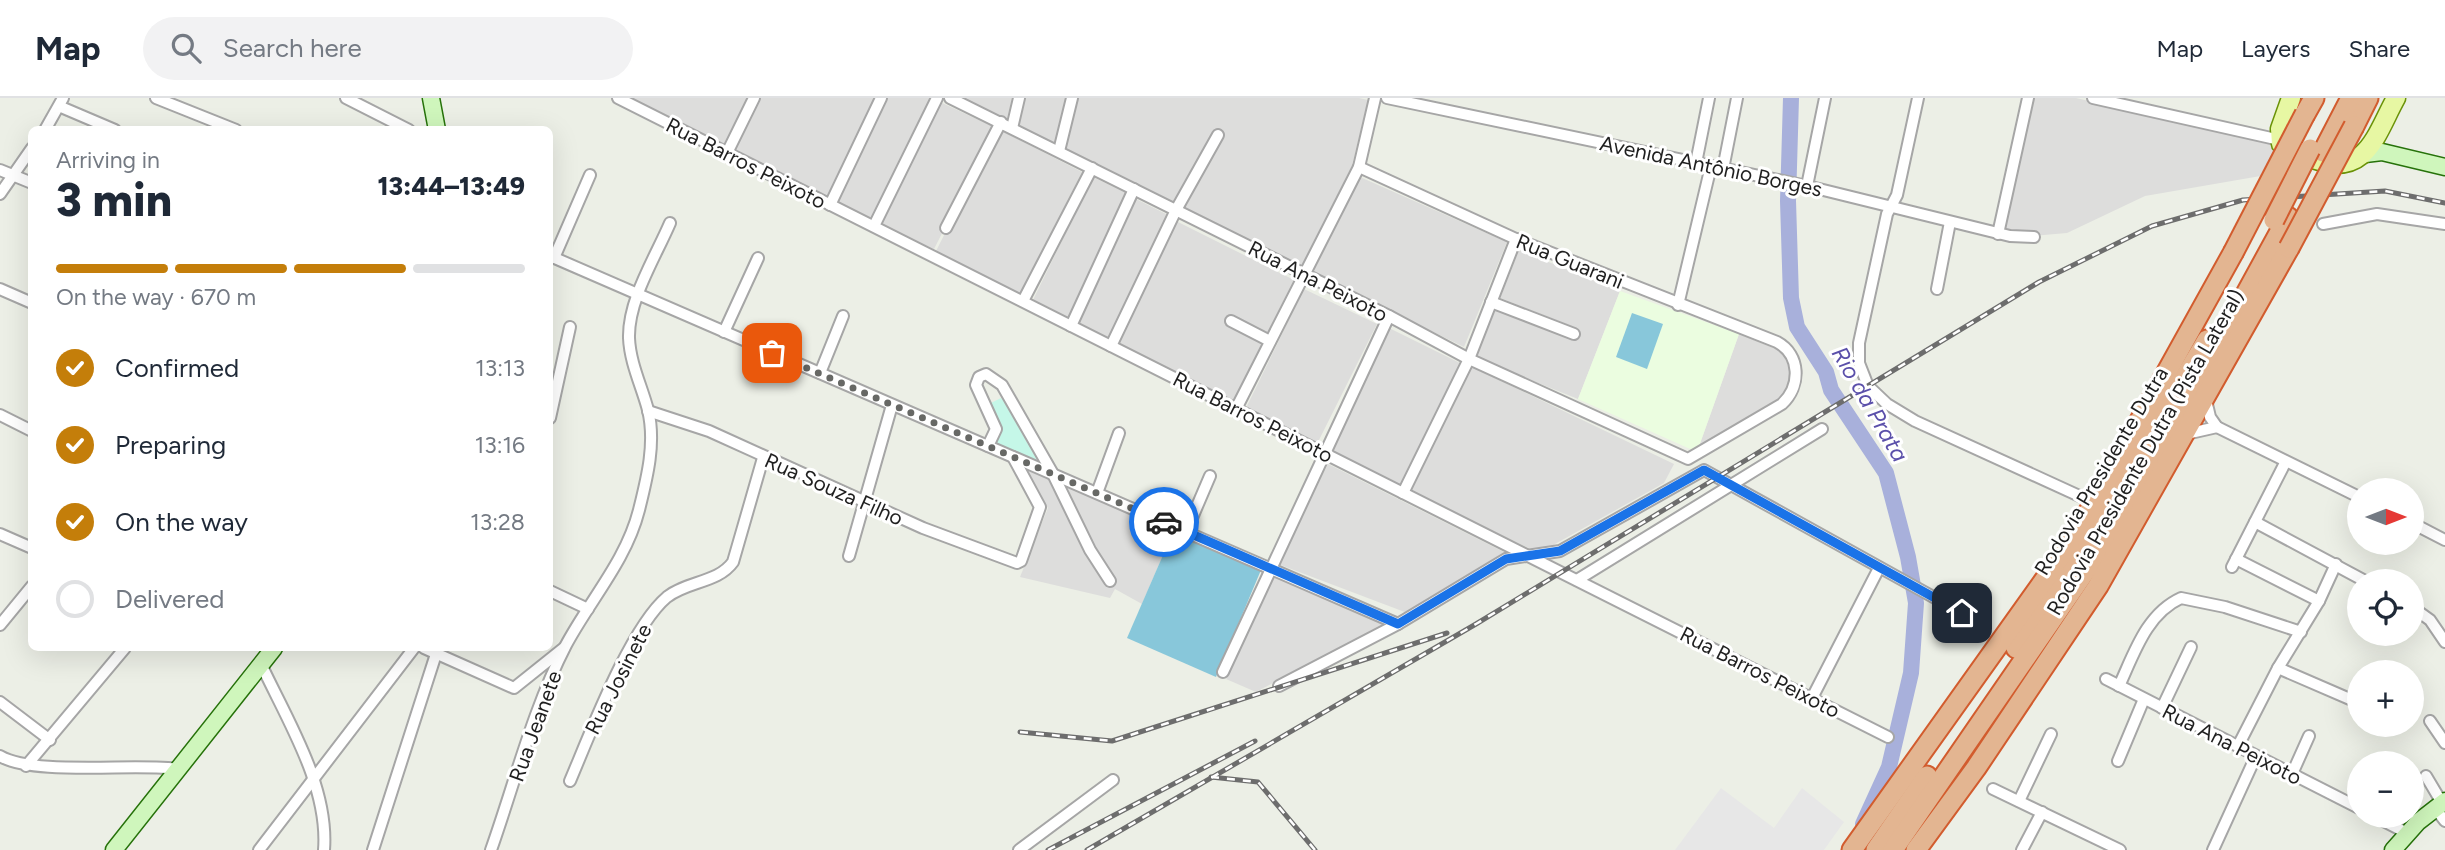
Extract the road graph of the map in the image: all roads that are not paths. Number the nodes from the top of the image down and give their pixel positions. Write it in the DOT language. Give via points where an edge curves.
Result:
graph roads {
  1 [pos="156,98"];
  2 [pos="345,98"];
  3 [pos="431,98"];
  4 [pos="754,98"];
  5 [pos="881,98"];
  6 [pos="937,98"];
  7 [pos="950,98"];
  8 [pos="1019,98"];
  9 [pos="1072,98"];
  10 [pos="1375,98"];
  11 [pos="1387,98"];
  12 [pos="1709,98"];
  13 [pos="1737,98"];
  14 [pos="1825,98"];
  15 [pos="1918,98"];
  16 [pos="2028,98"];
  17 [pos="2093,98"];
  18 [pos="2150,98"];
  19 [pos="2291,98"];
  20 [pos="2336,98"];
  21 [pos="2351,98"];
  22 [pos="2368,98"];
  23 [pos="2396,98"];
  24 [pos="620,99"];
  25 [pos="62,102"];
  26 [pos="2310,106"];
  27 [pos="2146,111"];
  28 [pos="1001,122"];
  29 [pos="47,126"];
  30 [pos="107,126"];
  31 [pos="226,126"];
  32 [pos="401,126"];
  33 [pos="436,126"];
  34 [pos="1012,128"];
  35 [pos="1218,135"];
  36 [pos="2280,140"];
  37 [pos="2374,148"];
  38 [pos="2317,150"];
  39 [pos="1059,151"];
  40 [pos="727,153"];
  41 [pos="28,154"];
  42 [pos="1696,163"];
  43 [pos="1359,167"];
  44 [pos="2445,167"];
  45 [pos="1092,168"];
  46 [pos="1717,168"];
  47 [pos="0,170"];
  48 [pos="13,175"];
  49 [pos="590,175"];
  50 [pos="28,181"];
  51 [pos="1803,185"];
  52 [pos="1134,189"];
  53 [pos="0,194"];
  54 [pos="830,205"];
  55 [pos="1892,205"];
  56 [pos="1176,210"];
  57 [pos="2281,219"];
  58 [pos="1950,222"];
  59 [pos="670,223"];
  60 [pos="2323,224"];
  61 [pos="2445,224"];
  62 [pos="874,226"];
  63 [pos="946,228"];
  64 [pos="1998,234"];
  65 [pos="2034,237"];
  66 [pos="1516,239"];
  67 [pos="553,255"];
  68 [pos="553,257"];
  69 [pos="758,258"];
  70 [pos="1304,274"];
  71 [pos="0,289"];
  72 [pos="1937,289"];
  73 [pos="639,295"];
  74 [pos="2208,296"];
  75 [pos="28,301"];
  76 [pos="1023,301"];
  77 [pos="1491,302"];
  78 [pos="1678,305"];
  79 [pos="844,316"];
  80 [pos="1389,316"];
  81 [pos="1230,321"];
  82 [pos="1071,326"];
  83 [pos="570,327"];
  84 [pos="724,332"];
  85 [pos="1574,334"];
  86 [pos="1270,341"];
  87 [pos="1111,346"];
  88 [pos="1469,359"];
  89 [pos="820,373"];
  90 [pos="1007,394"];
  91 [pos="2206,400"];
  92 [pos="553,404"];
  93 [pos="985,404"];
  94 [pos="892,405"];
  95 [pos="1236,409"];
  96 [pos="648,411"];
  97 [pos="0,415"];
  98 [pos="2217,427"];
  99 [pos="28,428"];
  100 [pos="1822,429"];
  101 [pos="1119,433"];
  102 [pos="2186,434"];
  103 [pos="988,446"];
  104 [pos="1325,453"];
  105 [pos="1013,457"];
  106 [pos="764,458"];
  107 [pos="1688,459"];
  108 [pos="2285,463"];
  109 [pos="1053,474"];
  110 [pos="1210,476"];
  111 [pos="1727,485"];
  112 [pos="2347,491"];
  113 [pos="1097,493"];
  114 [pos="1404,493"];
  115 [pos="863,499"];
  116 [pos="2085,499"];
  117 [pos="2255,522"];
  118 [pos="2424,529"];
  119 [pos="1186,532"];
  120 [pos="2076,532"];
  121 [pos="0,534"];
  122 [pos="2445,540"];
  123 [pos="28,546"];
  124 [pos="1532,555"];
  125 [pos="849,556"];
  126 [pos="2336,564"];
  127 [pos="1879,568"];
  128 [pos="1272,569"];
  129 [pos="2347,570"];
  130 [pos="1110,580"];
  131 [pos="1577,580"];
  132 [pos="28,591"];
  133 [pos="553,593"];
  134 [pos="2319,601"];
  135 [pos="588,609"];
  136 [pos="2424,616"];
  137 [pos="1398,624"];
  138 [pos="1982,624"];
  139 [pos="0,625"];
  140 [pos="2301,632"];
  141 [pos="2445,642"];
  142 [pos="566,646"];
  143 [pos="2191,646"];
  144 [pos="123,651"];
  145 [pos="272,651"];
  146 [pos="412,651"];
  147 [pos="430,651"];
  148 [pos="436,654"];
  149 [pos="261,664"];
  150 [pos="2278,668"];
  151 [pos="1223,672"];
  152 [pos="2106,679"];
  153 [pos="1279,686"];
  154 [pos="2119,686"];
  155 [pos="1812,698"];
  156 [pos="2347,698"];
  157 [pos="2144,699"];
  158 [pos="0,702"];
  159 [pos="2162,708"];
  160 [pos="2430,721"];
  161 [pos="2051,734"];
  162 [pos="2309,736"];
  163 [pos="1888,737"];
  164 [pos="50,740"];
  165 [pos="2445,743"];
  166 [pos="2238,746"];
  167 [pos="2256,755"];
  168 [pos="0,756"];
  169 [pos="2118,761"];
  170 [pos="26,766"];
  171 [pos="180,769"];
  172 [pos="2292,774"];
  173 [pos="2426,776"];
  174 [pos="313,780"];
  175 [pos="1113,780"];
  176 [pos="570,782"];
  177 [pos="1993,789"];
  178 [pos="2019,801"];
  179 [pos="2347,802"];
  180 [pos="2442,808"];
  181 [pos="2042,812"];
  182 [pos="2397,828"];
  183 [pos="2407,833"];
  184 [pos="114,850"];
  185 [pos="259,850"];
  186 [pos="324,850"];
  187 [pos="373,850"];
  188 [pos="491,850"];
  189 [pos="1019,850"];
  190 [pos="1852,850"];
  191 [pos="1876,850"];
  192 [pos="1893,850"];
  193 [pos="1916,850"];
  194 [pos="2022,850"];
  195 [pos="2120,850"];
  196 [pos="2213,850"];
  197 [pos="2393,850"];
  1 -- 31 [label="street"];
  2 -- 32 [label="street"];
  3 -- 33 [label="main road"];
  4 -- 40 [label="street"];
  5 -- 54 [label="street"];
  6 -- 62 [label="street"];
  7 -- 28 [label="street, Rua Ana Peixoto"];
  8 -- 34 [label="street"];
  9 -- 39 [label="street"];
  10 -- 43 [label="street"];
  11 -- 42 [label="street, Avenida Antônio Borges"];
  12 -- 42 [label="street"];
  13 -- 46 [label="street"];
  14 -- 51 [label="street"];
  15 -- 55 [label="street"];
  16 -- 64 [label="street"];
  17 -- 27 [label="street"];
  18 -- 27 [label="street"];
  19 -- 36 [label="main road"];
  20 -- 38 [label="highway, Rodovia Presidente Dutra"];
  21 -- 38 [label="highway, Rodovia Presidente Dutra"];
  22 -- 91 [label="highway, Rodovia Presidente Dutra (Pista Lateral), bridge"];
  23 -- 37 [label="main road"];
  24 -- 40 [label="street, Rua Barros Peixoto"];
  25 -- 29 [label="street"];
  25 -- 30 [label="street"];
  26 -- 74 [label="highway, Rodovia Presidente Dutra (Pista Lateral), bridge"];
  27 -- 36 [label="street"];
  28 -- 34 [label="street, Rua Ana Peixoto"];
  28 -- 63 [label="street"];
  34 -- 39 [label="street, Rua Ana Peixoto"];
  35 -- 56 [label="street"];
  36 -- 37 [label="main road" via="2291,151 2332,165 2353,162"];
  37 -- 44 [label="main road"];
  38 -- 57 [label="highway, Rodovia Presidente Dutra, bridge"];
  39 -- 45 [label="street, Rua Ana Peixoto"];
  40 -- 54 [label="street, Rua Barros Peixoto"];
  41 -- 48 [label="street"];
  42 -- 46 [label="street, Avenida Antônio Borges"];
  43 -- 66 [label="street, Rua Guarani"];
  43 -- 70 [label="street"];
  45 -- 52 [label="street, Rua Ana Peixoto"];
  45 -- 76 [label="street"];
  46 -- 51 [label="street, Avenida Antônio Borges"];
  46 -- 78 [label="street"];
  47 -- 48 [label="street"];
  48 -- 50 [label="street"];
  48 -- 53 [label="street"];
  49 -- 67 [label="street"];
  51 -- 55 [label="street, Avenida Antônio Borges"];
  52 -- 56 [label="street, Rua Ana Peixoto"];
  52 -- 82 [label="street"];
  54 -- 62 [label="street, Rua Barros Peixoto"];
  55 -- 58 [label="street, Avenida Antônio Borges"];
  55 -- 116 [label="street" via="1859,343 1859,363 1868,386 1916,421"];
  56 -- 70 [label="street, Rua Ana Peixoto"];
  56 -- 87 [label="street"];
  57 -- 191 [label="highway, Rodovia Presidente Dutra" via="2083,548"];
  57 -- 192 [label="highway, Rodovia Presidente Dutra" via="2165,442 2093,560"];
  58 -- 64 [label="street, Avenida Antônio Borges"];
  58 -- 72 [label="street"];
  59 -- 73 [label="street, Rua Jeanete"];
  60 -- 61 [label="street" via="2377,214"];
  62 -- 76 [label="street, Rua Barros Peixoto"];
  64 -- 65 [label="street, Avenida Antônio Borges"];
  66 -- 77 [label="street"];
  66 -- 78 [label="street, Rua Guarani"];
  68 -- 73 [label="street"];
  69 -- 84 [label="street"];
  70 -- 80 [label="street, Rua Ana Peixoto"];
  70 -- 86 [label="street"];
  71 -- 75 [label="street"];
  73 -- 84 [label="street"];
  73 -- 96 [label="street, Rua Jeanete" via="629,339"];
  74 -- 116 [label="highway" via="2176,337"];
  74 -- 120 [label="highway, Rodovia Presidente Dutra (Pista Lateral)"];
  76 -- 82 [label="street, Rua Barros Peixoto"];
  77 -- 85 [label="street"];
  77 -- 88 [label="street"];
  78 -- 107 [label="street, Rua Guarani" via="1785,346 1796,368 1793,391 1787,399"];
  79 -- 89 [label="street"];
  80 -- 88 [label="street, Rua Ana Peixoto"];
  80 -- 104 [label="street"];
  81 -- 86 [label="street"];
  82 -- 87 [label="street, Rua Barros Peixoto"];
  83 -- 92 [label="street"];
  84 -- 89 [label="street"];
  86 -- 95 [label="street"];
  87 -- 95 [label="street, Rua Barros Peixoto"];
  88 -- 107 [label="street, Rua Ana Peixoto"];
  88 -- 114 [label="street"];
  89 -- 94 [label="street"];
  90 -- 93 [label="street"];
  90 -- 93 [label="street" via="998,381 982,375 976,385"];
  90 -- 109 [label="street"];
  91 -- 98 [label="street"];
  91 -- 102 [label="highway, Rodovia Presidente Dutra (Pista Lateral)"];
  93 -- 103 [label="street" via="996,429"];
  94 -- 103 [label="street"];
  94 -- 115 [label="street"];
  95 -- 104 [label="street, Rua Barros Peixoto"];
  96 -- 106 [label="street, Rua Souza Filho" via="709,431"];
  96 -- 135 [label="street, Rua Jeanete" via="650,460 638,514 615,568"];
  97 -- 99 [label="street"];
  98 -- 102 [label="street"];
  98 -- 108 [label="street"];
  100 -- 111 [label="street"];
  101 -- 113 [label="street"];
  102 -- 193 [label="highway, Rodovia Presidente Dutra (Pista Lateral)" via="2098,586"];
  103 -- 105 [label="street"];
  104 -- 114 [label="street, Rua Barros Peixoto"];
  104 -- 128 [label="street"];
  105 -- 109 [label="street"];
  105 -- 115 [label="street, Rua Souza Filho" via="1040,507 1021,561 1007,562 968,547"];
  106 -- 115 [label="street, Rua Souza Filho"];
  106 -- 176 [label="street, Rua Josinete" via="733,562 722,573 667,597 649,618 602,707"];
  108 -- 112 [label="street"];
  108 -- 117 [label="street"];
  109 -- 113 [label="street"];
  109 -- 130 [label="street"];
  110 -- 119 [label="street"];
  111 -- 124 [label="street" via="1704,470 1560,551"];
  111 -- 127 [label="street"];
  111 -- 131 [label="street"];
  113 -- 119 [label="street"];
  114 -- 124 [label="street, Rua Barros Peixoto"];
  115 -- 125 [label="street"];
  116 -- 120 [label="highway"];
  117 -- 126 [label="street"];
  117 -- 134 [label="street" via="2234,563"];
  118 -- 122 [label="street"];
  119 -- 128 [label="street"];
  120 -- 190 [label="highway, Rodovia Presidente Dutra (Pista Lateral)"];
  121 -- 123 [label="street"];
  124 -- 131 [label="street, Rua Barros Peixoto"];
  124 -- 137 [label="street" via="1506,559"];
  126 -- 129 [label="street"];
  126 -- 134 [label="street"];
  127 -- 138 [label="street"];
  127 -- 155 [label="street"];
  128 -- 137 [label="street"];
  128 -- 151 [label="street"];
  131 -- 155 [label="street, Rua Barros Peixoto"];
  132 -- 139 [label="street"];
  133 -- 135 [label="street"];
  134 -- 140 [label="street"];
  135 -- 142 [label="street, Rua Jeanete"];
  136 -- 141 [label="street"];
  137 -- 153 [label="street"];
  140 -- 150 [label="street"];
  140 -- 154 [label="street" via="2181,598 2161,610 2146,630"];
  142 -- 148 [label="street" via="514,688"];
  142 -- 188 [label="street, Rua Jeanete"];
  143 -- 159 [label="street"];
  144 -- 164 [label="street"];
  145 -- 149 [label="main road"];
  146 -- 174 [label="street"];
  147 -- 148 [label="street"];
  148 -- 187 [label="street"];
  149 -- 171 [label="main road"];
  149 -- 174 [label="street"];
  150 -- 156 [label="street"];
  150 -- 166 [label="street"];
  152 -- 154 [label="street, Rua Ana Peixoto"];
  154 -- 157 [label="street, Rua Ana Peixoto"];
  155 -- 163 [label="street, Rua Barros Peixoto"];
  157 -- 159 [label="street, Rua Ana Peixoto"];
  157 -- 169 [label="street"];
  158 -- 164 [label="street"];
  159 -- 166 [label="street, Rua Ana Peixoto"];
  160 -- 165 [label="street"];
  161 -- 178 [label="street"];
  162 -- 172 [label="street"];
  164 -- 170 [label="street"];
  166 -- 167 [label="street, Rua Ana Peixoto"];
  167 -- 172 [label="street, Rua Ana Peixoto"];
  167 -- 196 [label="street"];
  168 -- 170 [label="street"];
  170 -- 171 [label="street"];
  171 -- 184 [label="main road"];
  172 -- 179 [label="street, Rua Ana Peixoto"];
  173 -- 180 [label="street"];
  174 -- 185 [label="street"];
  174 -- 186 [label="street" via="324,827"];
  175 -- 189 [label="street"];
  177 -- 178 [label="street"];
  178 -- 181 [label="street"];
  180 -- 183 [label="main road"];
  181 -- 194 [label="street"];
  181 -- 195 [label="street"];
  182 -- 183 [label="street"];
  183 -- 197 [label="main road"];
}
